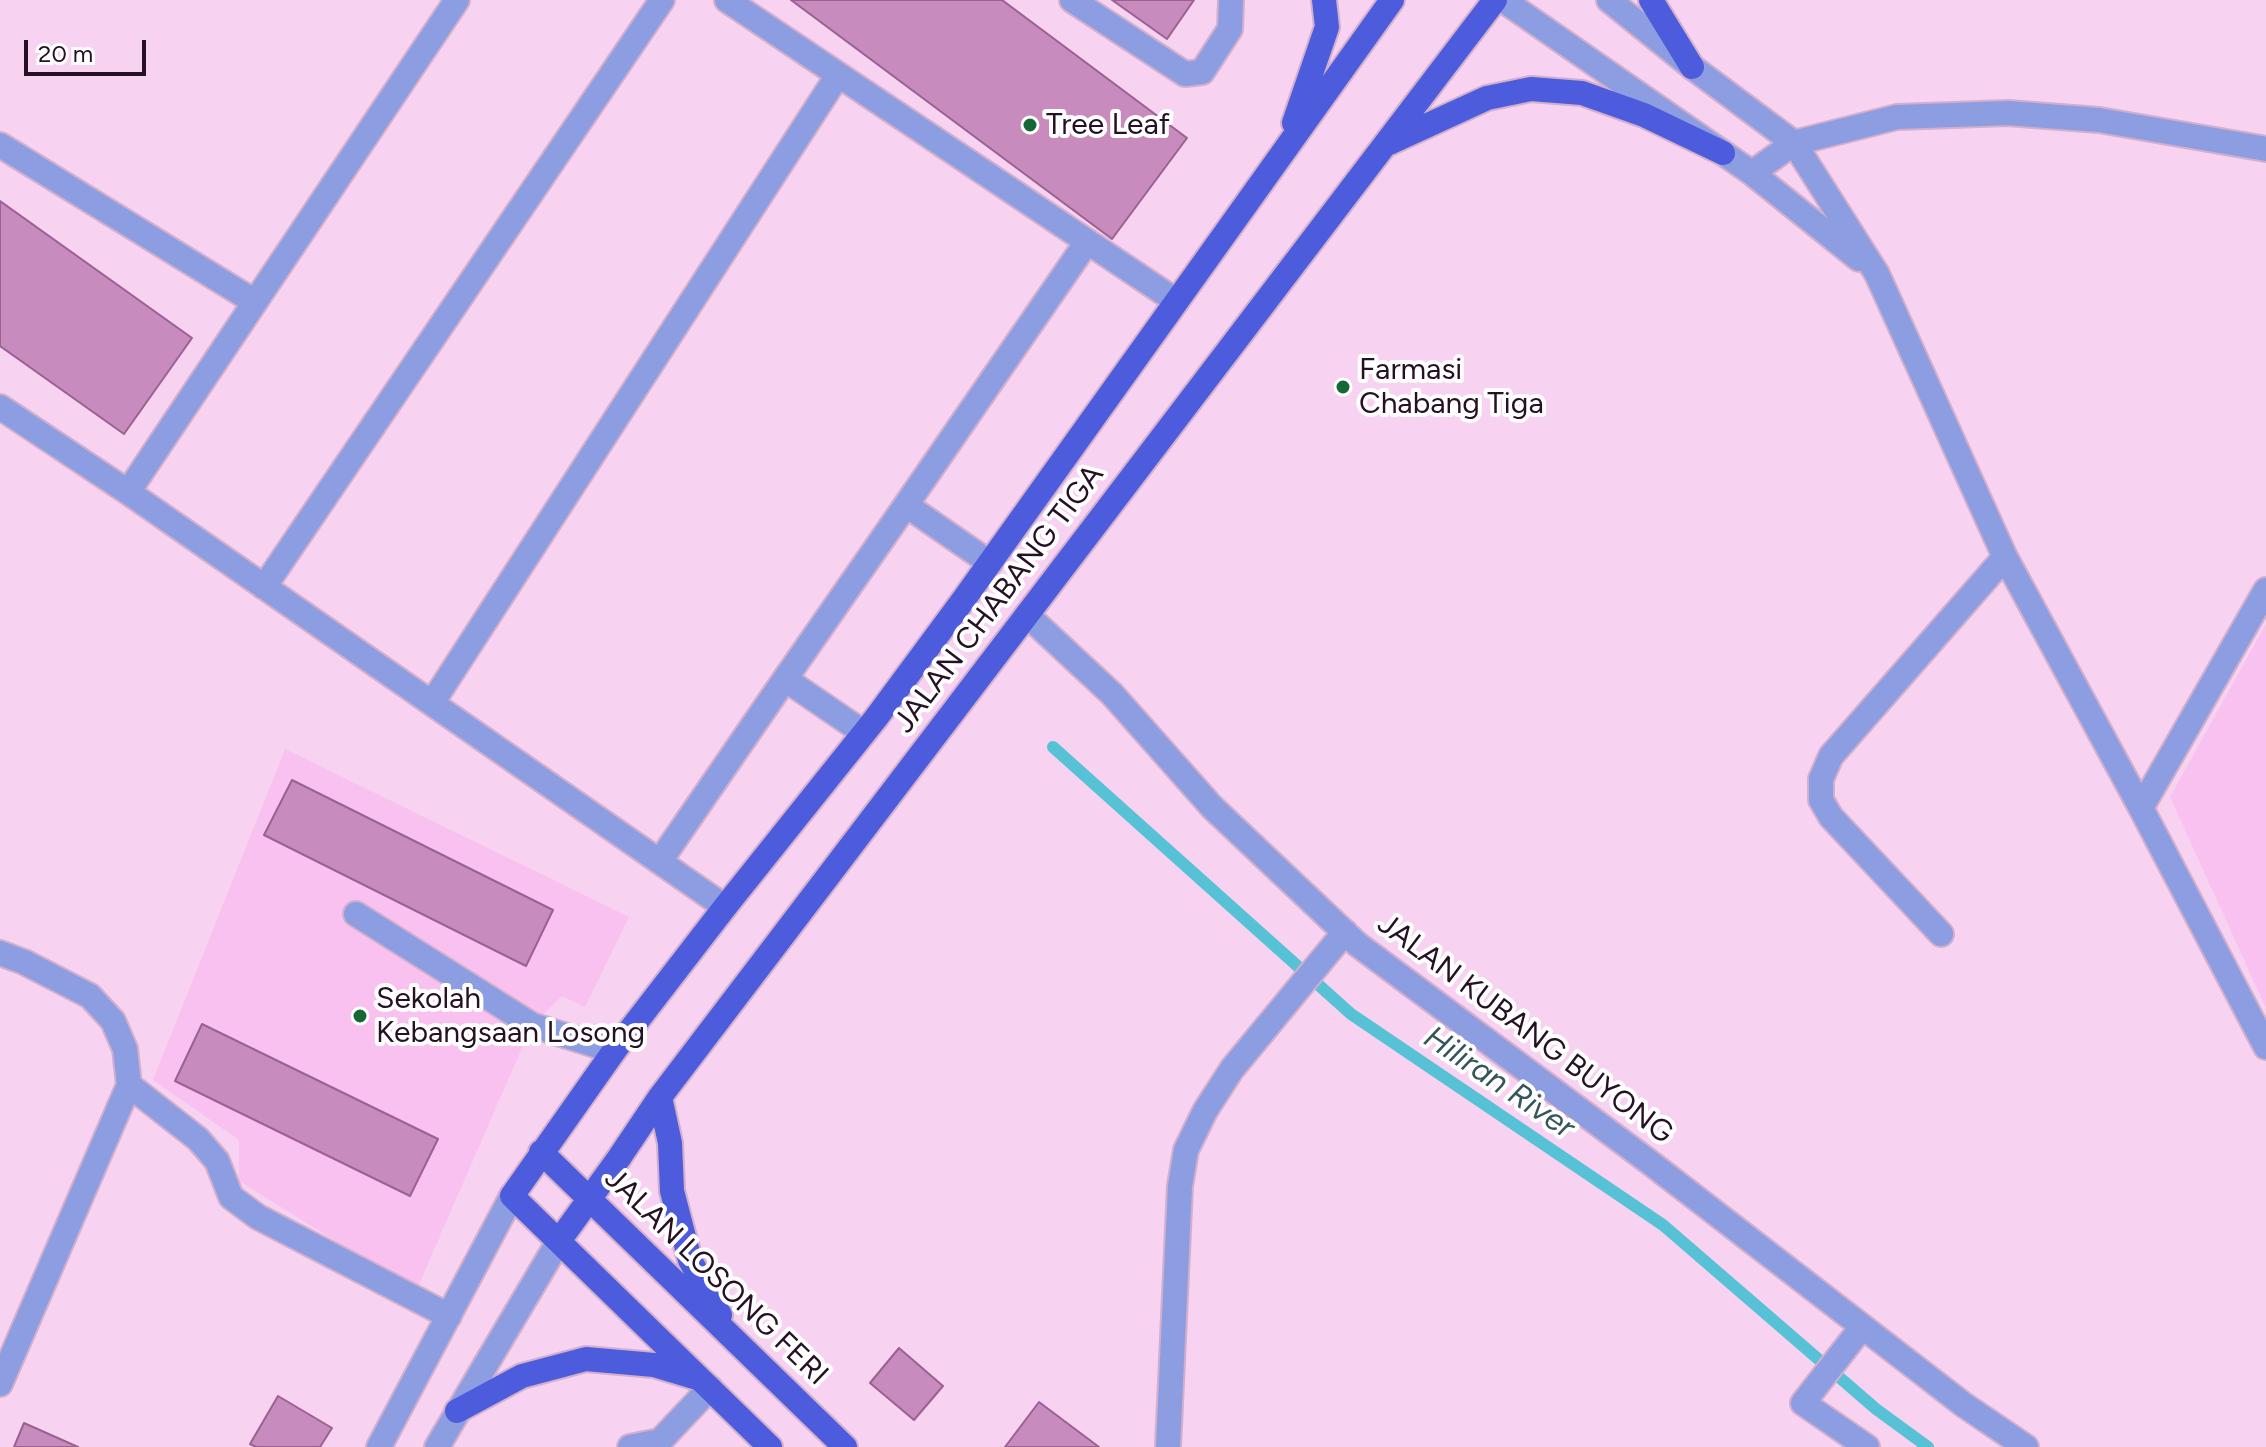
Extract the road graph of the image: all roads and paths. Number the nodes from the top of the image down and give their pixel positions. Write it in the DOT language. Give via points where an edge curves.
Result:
graph roads {
  1 [pos="457,0"];
  2 [pos="662,0"];
  3 [pos="727,0"];
  4 [pos="1072,0"];
  5 [pos="1231,0"];
  6 [pos="1324,0"];
  7 [pos="1392,0"];
  8 [pos="1495,0"];
  9 [pos="1503,0"];
  10 [pos="1609,0"];
  11 [pos="1651,0"];
  12 [pos="1692,67"];
  13 [pos="838,75"];
  14 [pos="1794,143"];
  15 [pos="0,145"];
  16 [pos="1384,146"];
  17 [pos="1286,148"];
  18 [pos="2266,149"];
  19 [pos="1723,153"];
  20 [pos="1752,173"];
  21 [pos="1087,242"];
  22 [pos="1877,274"];
  23 [pos="1176,301"];
  24 [pos="255,302"];
  25 [pos="0,407"];
  26 [pos="128,492"];
  27 [pos="906,505"];
  28 [pos="2005,557"];
  29 [pos="990,563"];
  30 [pos="264,587"];
  31 [pos="2266,590"];
  32 [pos="1027,615"];
  33 [pos="785,679"];
  34 [pos="432,703"];
  35 [pos="870,726"];
  36 [pos="2141,808"];
  37 [pos="660,861"];
  38 [pos="725,907"];
  39 [pos="356,914"];
  40 [pos="1345,932"];
  41 [pos="1941,934"];
  42 [pos="0,953"];
  43 [pos="2266,1047"];
  44 [pos="614,1051"];
  45 [pos="129,1085"];
  46 [pos="660,1097"];
  47 [pos="541,1152"];
  48 [pos="512,1196"];
  49 [pos="590,1199"];
  50 [pos="559,1241"];
  51 [pos="449,1316"];
  52 [pos="1862,1327"];
  53 [pos="733,1338"];
  54 [pos="0,1384"];
  55 [pos="705,1384"];
  56 [pos="457,1411"];
  57 [pos="443,1445"];
  58 [pos="379,1447"];
  59 [pos="630,1447"];
  60 [pos="770,1447"];
  61 [pos="845,1447"];
  62 [pos="1168,1447"];
  63 [pos="1867,1447"];
  64 [pos="2026,1447"];
  1 -- 24 [label="street"];
  2 -- 30 [label="street"];
  3 -- 13 [label="street"];
  4 -- 5 [label="street" via="1185,74 1202,72 1230,29"];
  6 -- 17 [label="main road" via="1327,27"];
  7 -- 17 [label="main road, JALAN CHABANG TIGA"];
  8 -- 16 [label="main road, JALAN CHABANG TIGA"];
  9 -- 19 [label="street"];
  10 -- 12 [label="street"];
  11 -- 12 [label="main road"];
  12 -- 14 [label="street"];
  13 -- 21 [label="street"];
  13 -- 34 [label="street"];
  14 -- 18 [label="street" via="1897,117 2008,113 2099,120"];
  14 -- 20 [label="street"];
  14 -- 22 [label="street"];
  15 -- 24 [label="street"];
  16 -- 19 [label="main road" via="1487,98 1531,89 1582,93 1644,115"];
  16 -- 32 [label="main road, JALAN CHABANG TIGA"];
  17 -- 23 [label="main road, JALAN CHABANG TIGA"];
  19 -- 20 [label="street"];
  20 -- 22 [label="street"];
  21 -- 23 [label="street"];
  21 -- 27 [label="street"];
  22 -- 28 [label="street"];
  23 -- 29 [label="main road, JALAN CHABANG TIGA"];
  24 -- 26 [label="street"];
  25 -- 26 [label="street"];
  26 -- 30 [label="street"];
  27 -- 29 [label="street"];
  27 -- 33 [label="street"];
  28 -- 36 [label="street"];
  28 -- 41 [label="street" via="1831,756 1821,779 1821,800 1831,817"];
  29 -- 35 [label="main road, JALAN CHABANG TIGA"];
  30 -- 34 [label="street"];
  31 -- 36 [label="street"];
  32 -- 40 [label="street, JALAN KUBANG BUYONG" via="1112,694 1212,807"];
  32 -- 46 [label="main road, JALAN CHABANG TIGA"];
  33 -- 35 [label="street"];
  33 -- 37 [label="street"];
  34 -- 37 [label="street"];
  35 -- 38 [label="main road, JALAN CHABANG TIGA"];
  36 -- 43 [label="street"];
  37 -- 38 [label="street"];
  38 -- 44 [label="main road, JALAN CHABANG TIGA"];
  39 -- 44 [label="street" via="532,1025"];
  40 -- 52 [label="street, JALAN KUBANG BUYONG"];
  40 -- 62 [label="street" via="1232,1069 1186,1150"];
  42 -- 45 [label="street" via="90,996 113,1021 125,1049"];
  44 -- 47 [label="main road, JALAN CHABANG TIGA"];
  45 -- 51 [label="street" via="198,1139 217,1161 231,1197 258,1217"];
  45 -- 54 [label="street"];
  46 -- 49 [label="main road, JALAN CHABANG TIGA"];
  46 -- 53 [label="main road" via="670,1143 672,1191 690,1260"];
  47 -- 48 [label="main road, JALAN CHABANG TIGA"];
  47 -- 49 [label="main road, JALAN LOSONG FERI"];
  48 -- 50 [label="main road"];
  48 -- 51 [label="street"];
  49 -- 50 [label="main road, JALAN CHABANG TIGA"];
  49 -- 53 [label="main road, JALAN LOSONG FERI"];
  50 -- 55 [label="main road"];
  50 -- 56 [label="street"];
  51 -- 58 [label="street"];
  52 -- 63 [label="street" via="1803,1403"];
  52 -- 64 [label="street, JALAN KUBANG BUYONG"];
  53 -- 61 [label="main road, JALAN LOSONG FERI"];
  55 -- 56 [label="main road" via="654,1365 586,1359 522,1376"];
  55 -- 59 [label="street" via="660,1441"];
  55 -- 60 [label="main road"];
  56 -- 57 [label="street"];
}
